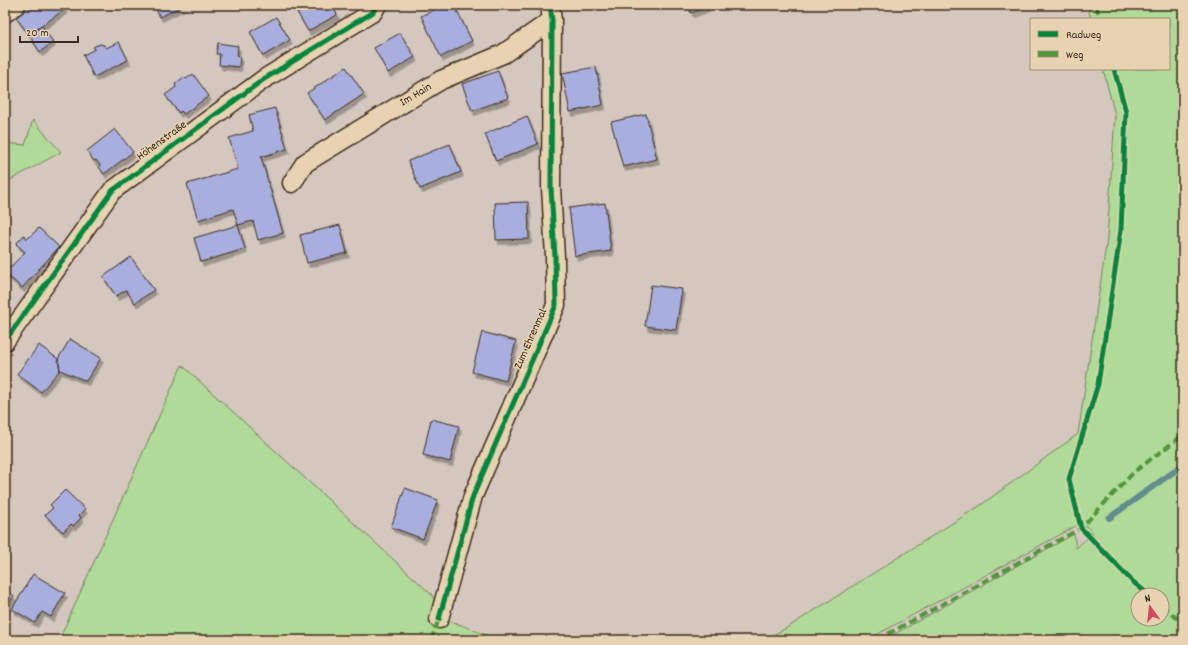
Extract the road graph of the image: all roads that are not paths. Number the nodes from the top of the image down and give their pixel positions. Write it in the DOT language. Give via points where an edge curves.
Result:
graph roads {
  1 [pos="16,5"];
  2 [pos="377,5"];
  3 [pos="5,13"];
  4 [pos="551,13"];
  5 [pos="292,183"];
  6 [pos="5,341"];
  7 [pos="439,619"];
  1 -- 3 [label="street"];
  2 -- 6 [label="street, Höhenstraße" via="373,12 264,79 112,191"];
  4 -- 5 [label="street, Im Hain" via="503,54 441,80 304,163"];
  4 -- 7 [label="street, Zum Ehrenmal" via="551,188 556,305 473,496"];
}
